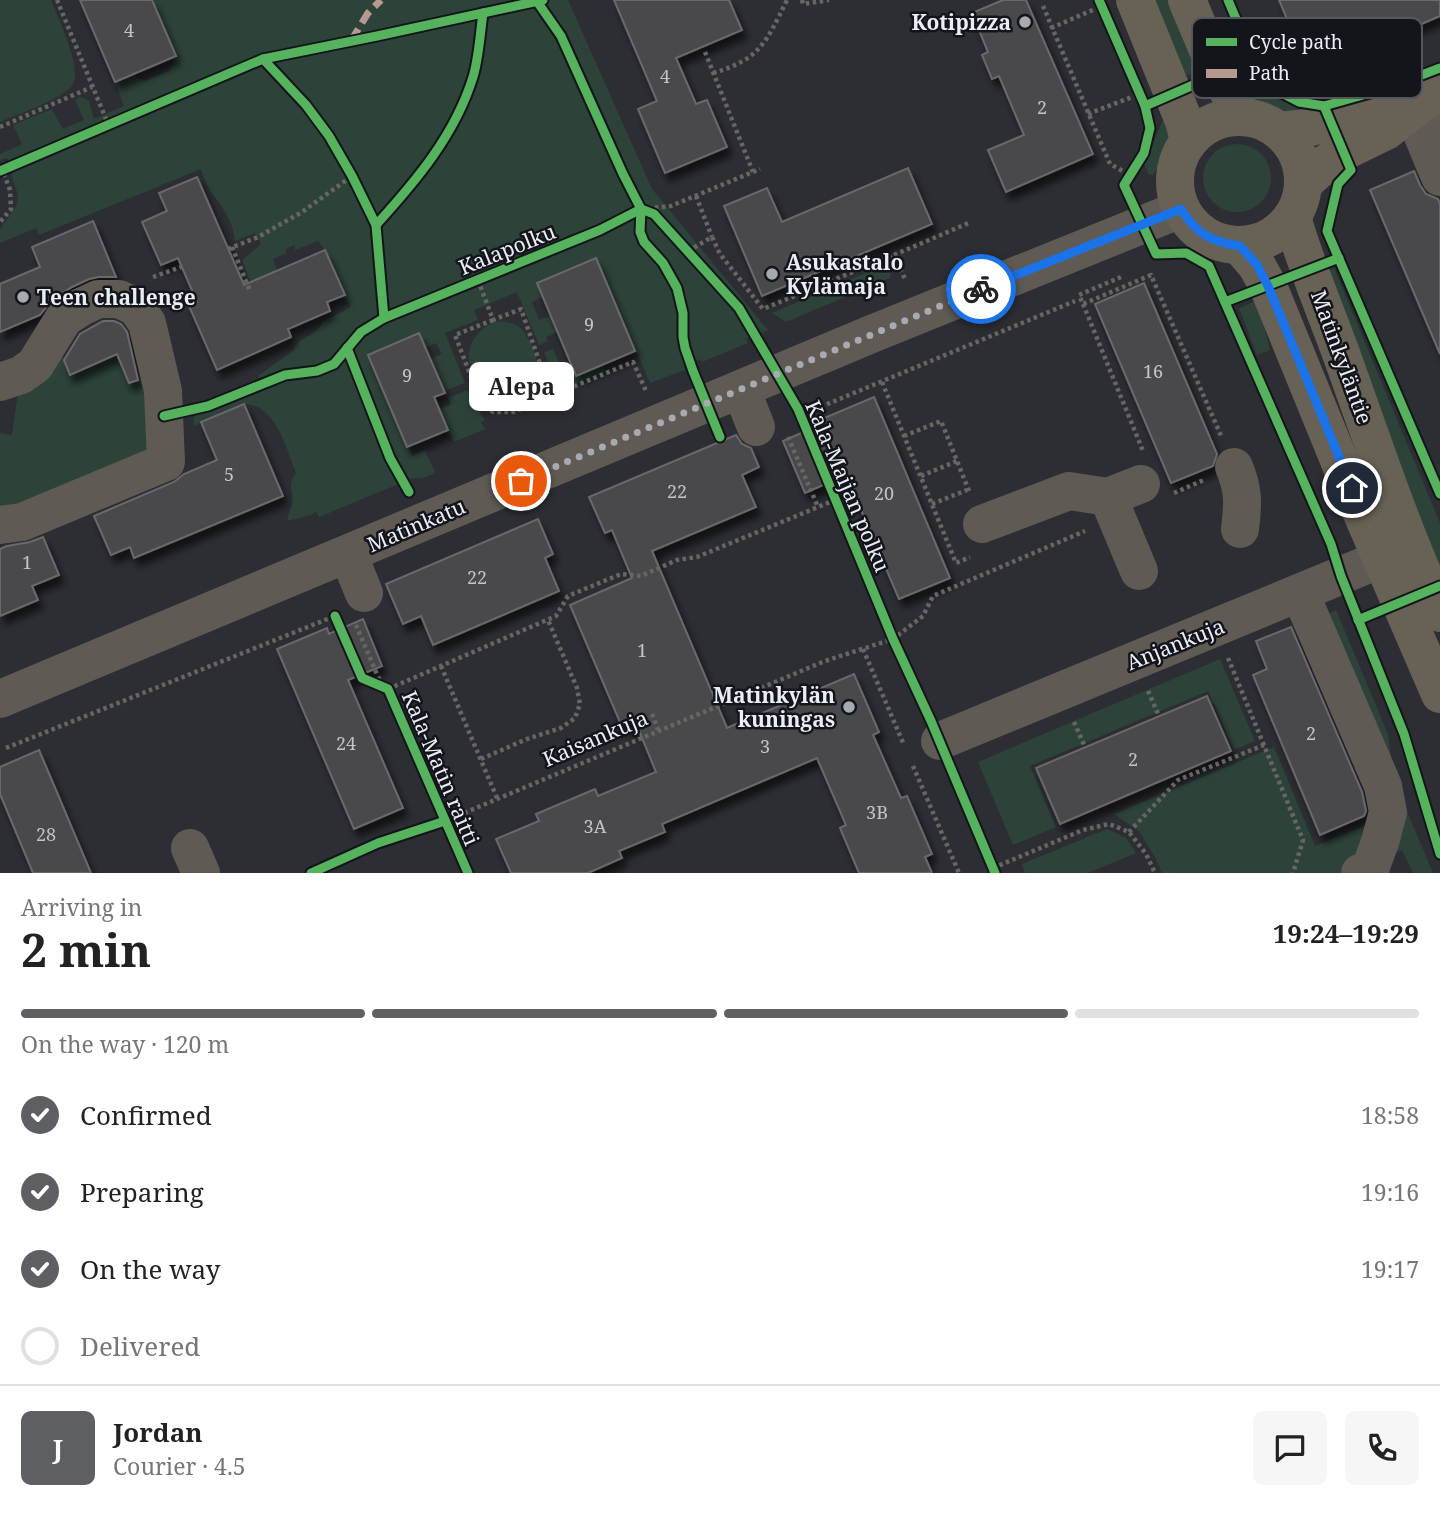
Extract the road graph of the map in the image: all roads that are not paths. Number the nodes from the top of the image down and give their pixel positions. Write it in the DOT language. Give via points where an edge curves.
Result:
graph roads {
  1 [pos="1188,0"];
  2 [pos="1111,6"];
  3 [pos="1195,18"];
  4 [pos="1231,98"];
  5 [pos="1432,98"];
  6 [pos="1244,117"];
  7 [pos="1280,131"];
  8 [pos="1189,141"];
  9 [pos="1440,177"];
  10 [pos="1298,200"];
  11 [pos="1181,209"];
  12 [pos="1240,246"];
  13 [pos="0,382"];
  14 [pos="741,389"];
  15 [pos="770,426"];
  16 [pos="1234,467"];
  17 [pos="975,506"];
  18 [pos="0,525"];
  19 [pos="1240,529"];
  20 [pos="1396,553"];
  21 [pos="348,554"];
  22 [pos="1139,571"];
  23 [pos="1300,593"];
  24 [pos="360,608"];
  25 [pos="1440,614"];
  26 [pos="1440,694"];
  27 [pos="0,699"];
  28 [pos="940,741"];
  29 [pos="1360,873"];
  1 -- 3 [label="main road"];
  2 -- 8 [label="main road" via="1156,94 1184,121"];
  4 -- 6 [label="main road"];
  5 -- 7 [label="main road" via="1377,106 1331,122"];
  5 -- 9 [label="street" via="1423,136"];
  5 -- 10 [label="main road" via="1386,131 1325,164"];
  6 -- 7 [label="main road"];
  6 -- 8 [label="main road" via="1208,124"];
  7 -- 10 [label="main road" via="1303,169"];
  8 -- 11 [label="main road" via="1175,173"];
  10 -- 12 [label="main road" via="1282,229"];
  10 -- 20 [label="main road, Matinkyläntie" via="1301,247 1322,301"];
  11 -- 12 [label="main road" via="1210,239"];
  11 -- 14 [label="street, Matinkatu"];
  12 -- 20 [label="main road, Matinkyläntie" via="1268,286 1341,465"];
  13 -- 18 [label="street" via="35,365 64,318 81,307 98,299 119,299 136,307 147,323 163,391 166,463 22,522"];
  14 -- 15 [label="street"];
  14 -- 21 [label="street, Matinkatu"];
  16 -- 19 [label="street" via="1241,485"];
  17 -- 22 [label="street" via="1131,478"];
  20 -- 23 [label="street, Anjankuja"];
  20 -- 25 [label="main road, Matinkyläntie"];
  20 -- 26 [label="main road, Matinkyläntie"];
  21 -- 24 [label="street"];
  21 -- 27 [label="street, Matinkatu"];
  23 -- 28 [label="street, Anjankuja"];
  23 -- 29 [label="street" via="1383,786 1388,812 1370,869"];
}
